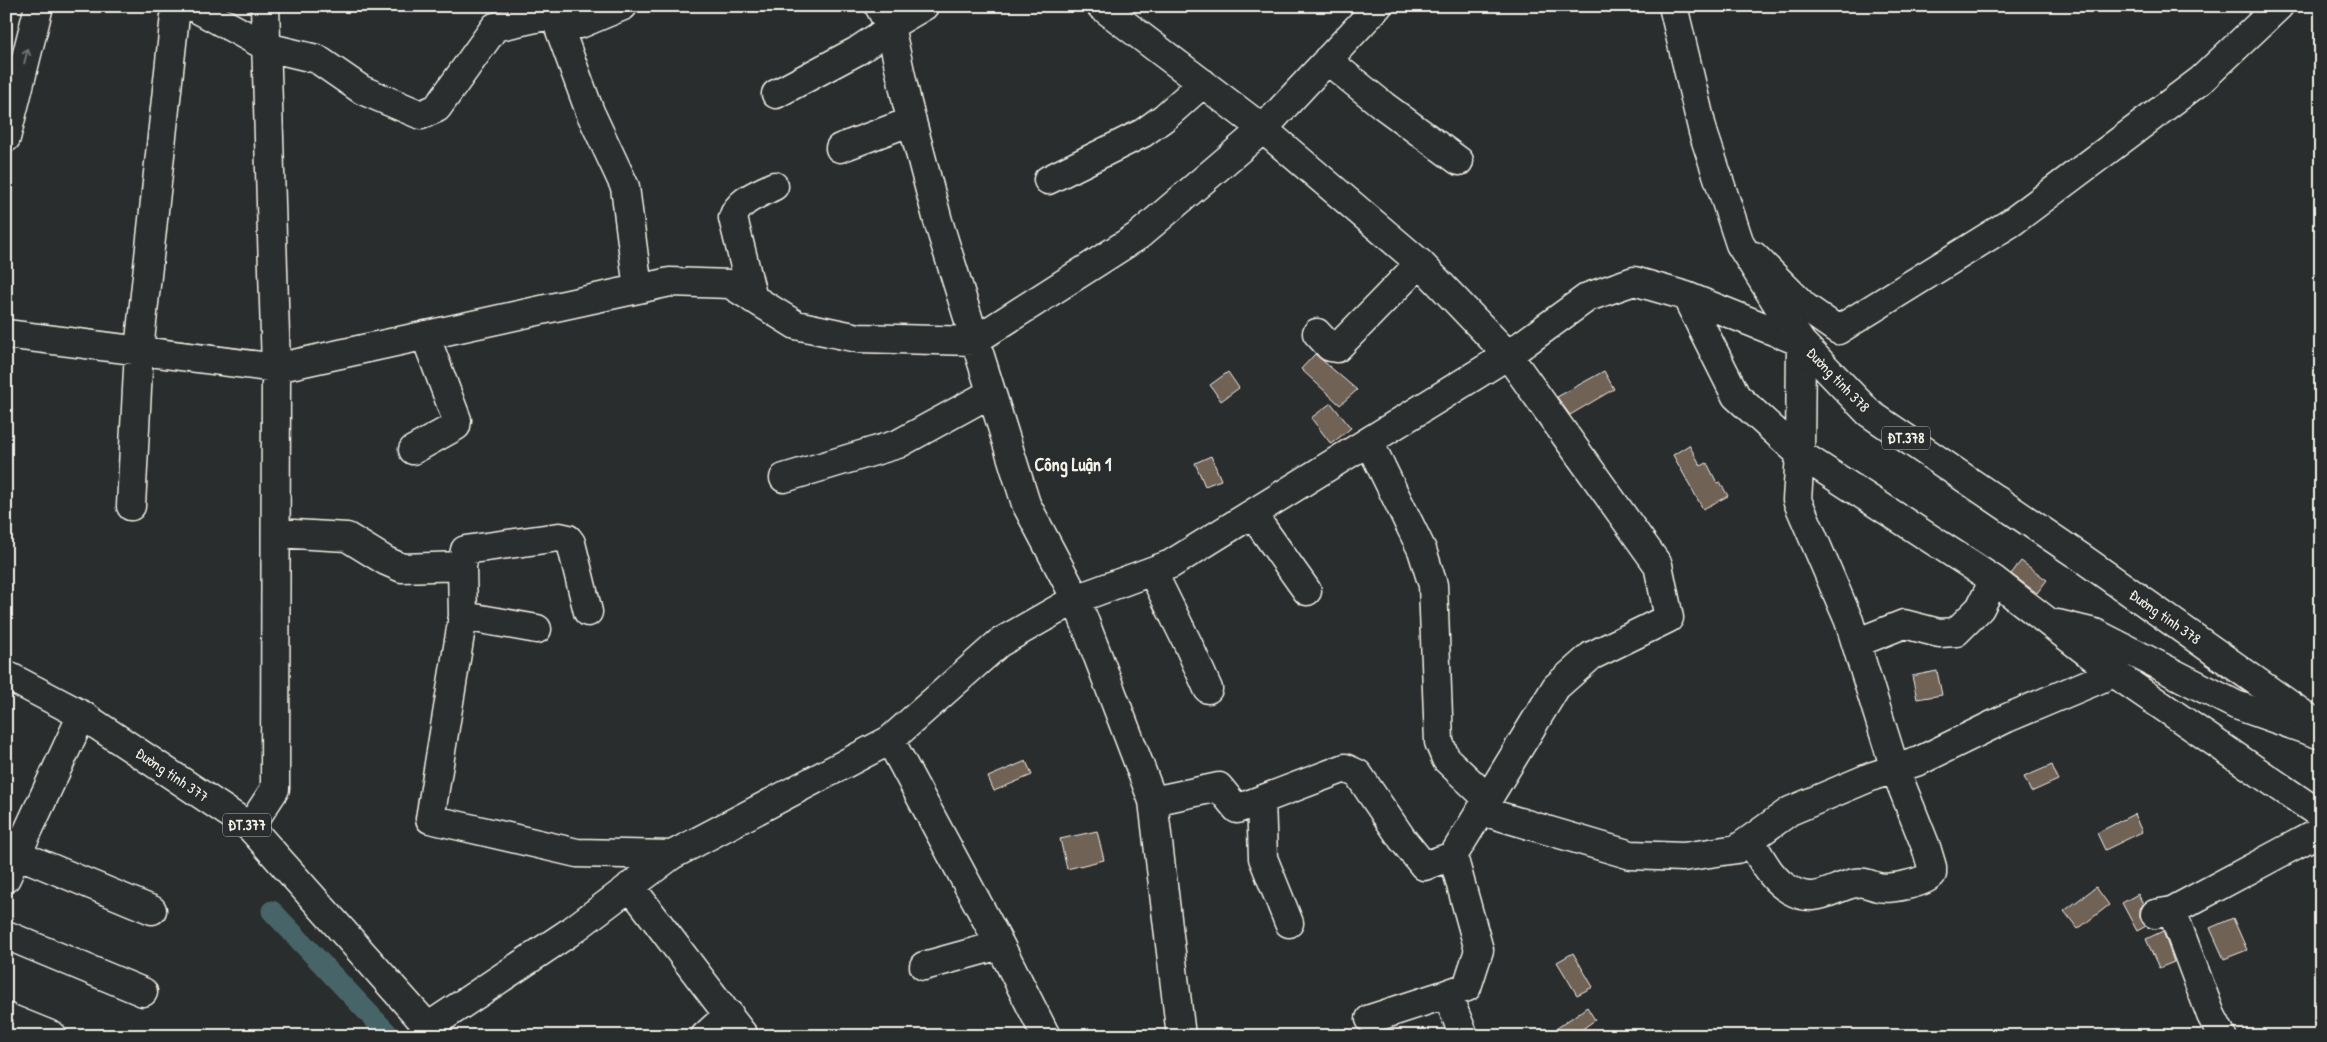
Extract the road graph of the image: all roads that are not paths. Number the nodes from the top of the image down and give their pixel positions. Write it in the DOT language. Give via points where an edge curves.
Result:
graph roads {
  1 [pos="38,6"];
  2 [pos="176,6"];
  3 [pos="192,6"];
  4 [pos="265,6"];
  5 [pos="622,6"];
  6 [pos="924,6"];
  7 [pos="1101,6"];
  8 [pos="1378,6"];
  9 [pos="1673,6"];
  10 [pos="2279,6"];
  11 [pos="554,10"];
  12 [pos="885,16"];
  13 [pos="267,47"];
  14 [pos="1327,60"];
  15 [pos="1204,83"];
  16 [pos="776,94"];
  17 [pos="912,121"];
  18 [pos="1263,128"];
  19 [pos="6,138"];
  20 [pos="840,148"];
  21 [pos="1459,161"];
  22 [pos="1048,180"];
  23 [pos="774,186"];
  24 [pos="1740,244"];
  25 [pos="1420,263"];
  26 [pos="638,289"];
  27 [pos="1686,296"];
  28 [pos="753,298"];
  29 [pos="1317,333"];
  30 [pos="6,334"];
  31 [pos="425,335"];
  32 [pos="974,341"];
  33 [pos="1801,342"];
  34 [pos="139,350"];
  35 [pos="1508,355"];
  36 [pos="276,368"];
  37 [pos="991,393"];
  38 [pos="1369,442"];
  39 [pos="413,450"];
  40 [pos="1800,454"];
  41 [pos="784,478"];
  42 [pos="131,506"];
  43 [pos="1253,515"];
  44 [pos="276,532"];
  45 [pos="462,566"];
  46 [pos="1152,571"];
  47 [pos="1994,580"];
  48 [pos="1307,592"];
  49 [pos="1076,599"];
  50 [pos="588,612"];
  51 [pos="463,616"];
  52 [pos="2047,621"];
  53 [pos="537,629"];
  54 [pos="1856,643"];
  55 [pos="2114,672"];
  56 [pos="6,675"];
  57 [pos="1208,688"];
  58 [pos="82,715"];
  59 [pos="2321,727"];
  60 [pos="2321,735"];
  61 [pos="890,740"];
  62 [pos="1895,769"];
  63 [pos="1261,800"];
  64 [pos="1153,801"];
  65 [pos="1486,805"];
  66 [pos="2321,815"];
  67 [pos="250,827"];
  68 [pos="2321,832"];
  69 [pos="1750,840"];
  70 [pos="672,855"];
  71 [pos="1453,856"];
  72 [pos="12,866"];
  73 [pos="630,886"];
  74 [pos="152,910"];
  75 [pos="1289,923"];
  76 [pos="6,935"];
  77 [pos="1000,945"];
  78 [pos="924,966"];
  79 [pos="143,992"];
  80 [pos="1447,994"];
  81 [pos="6,1017"];
  82 [pos="1370,1019"];
  83 [pos="737,1025"];
  84 [pos="432,1031"];
  85 [pos="53,1036"];
  86 [pos="705,1036"];
  87 [pos="1046,1036"];
  88 [pos="1181,1036"];
  89 [pos="1464,1036"];
  90 [pos="2222,1036"];
  19 -- 1 [label="street, one-way"];
  2 -- 34 [label="street"];
  3 -- 13 [label="street"];
  4 -- 13 [label="street"];
  5 -- 11 [label="street" via="580,24"];
  6 -- 12 [label="street"];
  7 -- 15 [label="street"];
  8 -- 14 [label="street"];
  9 -- 24 [label="street, Đường tỉnh 378 / ĐT.378" via="1703,132"];
  10 -- 24 [label="street" via="2201,80 2012,222 1838,330 1805,307"];
  11 -- 13 [label="street" via="495,27 437,108 421,115 362,90 317,59"];
  11 -- 26 [label="street" via="590,112 625,187"];
  12 -- 16 [label="street" via="857,51"];
  12 -- 17 [label="street"];
  13 -- 36 [label="street"];
  14 -- 18 [label="street"];
  14 -- 21 [label="street"];
  15 -- 18 [label="street"];
  15 -- 22 [label="street" via="1143,133"];
  17 -- 20 [label="street"];
  17 -- 32 [label="street"];
  18 -- 25 [label="street"];
  18 -- 32 [label="street" via="1138,236"];
  23 -- 28 [label="street" via="743,202 733,218"];
  24 -- 33 [label="street, Đường tỉnh 378 / ĐT.378"];
  25 -- 29 [label="street" via="1337,348 1330,347"];
  25 -- 35 [label="street"];
  26 -- 28 [label="street" via="670,282 730,284"];
  26 -- 31 [label="street"];
  27 -- 33 [label="street"];
  27 -- 35 [label="street" via="1634,281 1588,297"];
  27 -- 40 [label="street" via="1736,396"];
  28 -- 32 [label="street" via="796,325 858,338"];
  30 -- 34 [label="street"];
  31 -- 36 [label="street"];
  31 -- 39 [label="street" via="457,420 456,426"];
  32 -- 37 [label="street"];
  33 -- 40 [label="street"];
  33 -- 59 [label="street, Đường tỉnh 378 / ĐT.378" via="1869,413 2074,552"];
  34 -- 36 [label="street"];
  34 -- 42 [label="street"];
  35 -- 38 [label="street"];
  35 -- 65 [label="street" via="1658,565 1669,618 1591,656 1556,687"];
  36 -- 44 [label="street"];
  37 -- 41 [label="street" via="898,444"];
  37 -- 49 [label="street" via="1026,504"];
  38 -- 43 [label="street"];
  38 -- 65 [label="street" via="1422,550 1433,585 1439,742 1446,759"];
  40 -- 47 [label="street"];
  40 -- 54 [label="street" via="1797,500"];
  43 -- 46 [label="street" via="1171,564"];
  43 -- 48 [label="street"];
  44 -- 45 [label="street" via="347,537 402,568"];
  44 -- 67 [label="street" via="275,789"];
  45 -- 50 [label="street" via="464,554 470,549 563,537 571,543"];
  45 -- 51 [label="street"];
  46 -- 49 [label="street"];
  46 -- 57 [label="street"];
  47 -- 52 [label="street"];
  47 -- 54 [label="street" via="1980,608 1956,632 1940,633 1904,624"];
  49 -- 61 [label="street" via="999,643"];
  49 -- 64 [label="street"];
  51 -- 53 [label="street"];
  51 -- 70 [label="street" via="430,819 577,853"];
  52 -- 55 [label="street"];
  52 -- 60 [label="street" via="2096,634 2236,705"];
  54 -- 62 [label="street"];
  55 -- 62 [label="street"];
  55 -- 66 [label="street"];
  56 -- 58 [label="street, Đường tỉnh 377 / ĐT.377"];
  58 -- 67 [label="street, Đường tỉnh 377 / ĐT.377"];
  58 -- 72 [label="street"];
  61 -- 70 [label="street"];
  61 -- 77 [label="street"];
  62 -- 69 [label="street" via="1790,811"];
  62 -- 69 [label="street" via="1932,867 1932,874 1925,880 1881,887 1856,883 1828,894 1800,895 1775,880"];
  63 -- 64 [label="street" via="1236,809 1218,787"];
  63 -- 71 [label="street" via="1345,768 1358,774 1424,866"];
  63 -- 75 [label="street" via="1263,858"];
  64 -- 88 [label="street"];
  65 -- 69 [label="street" via="1631,855 1683,857 1737,849"];
  65 -- 71 [label="street"];
  67 -- 84 [label="street, Đường tỉnh 377 / ĐT.377"];
  68 -- 90 [label="street" via="2163,912"];
  70 -- 73 [label="street"];
  71 -- 80 [label="street" via="1479,950 1467,987"];
  72 -- 74 [label="street"];
  73 -- 83 [label="street"];
  73 -- 84 [label="street"];
  76 -- 79 [label="street"];
  77 -- 78 [label="street"];
  77 -- 87 [label="street"];
  80 -- 82 [label="street"];
  80 -- 89 [label="street"];
  81 -- 85 [label="street"];
  83 -- 86 [label="street"];
}
